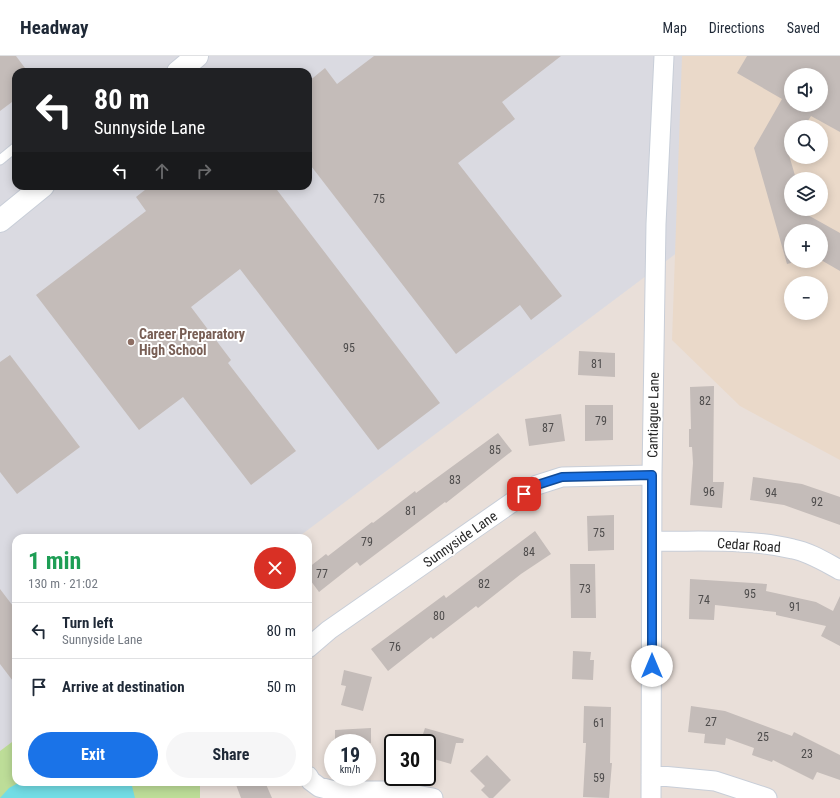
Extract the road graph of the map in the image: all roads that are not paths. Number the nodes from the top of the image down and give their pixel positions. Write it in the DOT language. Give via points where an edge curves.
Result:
graph roads {
  1 [pos="197,56"];
  2 [pos="664,56"];
  3 [pos="183,68"];
  4 [pos="12,150"];
  5 [pos="0,160"];
  6 [pos="38,190"];
  7 [pos="0,221"];
  8 [pos="652,475"];
  9 [pos="652,541"];
  10 [pos="840,570"];
  11 [pos="312,645"];
  12 [pos="651,775"];
  13 [pos="312,782"];
  14 [pos="434,798"];
  15 [pos="651,798"];
  16 [pos="767,798"];
  1 -- 3 [label="main road"];
  2 -- 8 [label="street, Cantiague Lane" via="656,224"];
  4 -- 5 [label="lane"];
  6 -- 7 [label="main road"];
  8 -- 9 [label="street, Cantiague Lane"];
  8 -- 11 [label="street, Sunnyside Lane" via="562,477 537,485 329,630"];
  9 -- 10 [label="street, Cedar Road" via="762,543 794,549"];
  9 -- 12 [label="street, Cantiague Lane"];
  12 -- 15 [label="street, Cantiague Lane"];
  12 -- 16 [label="street" via="715,781"];
  13 -- 14 [label="street" via="334,790 394,791"];
}
